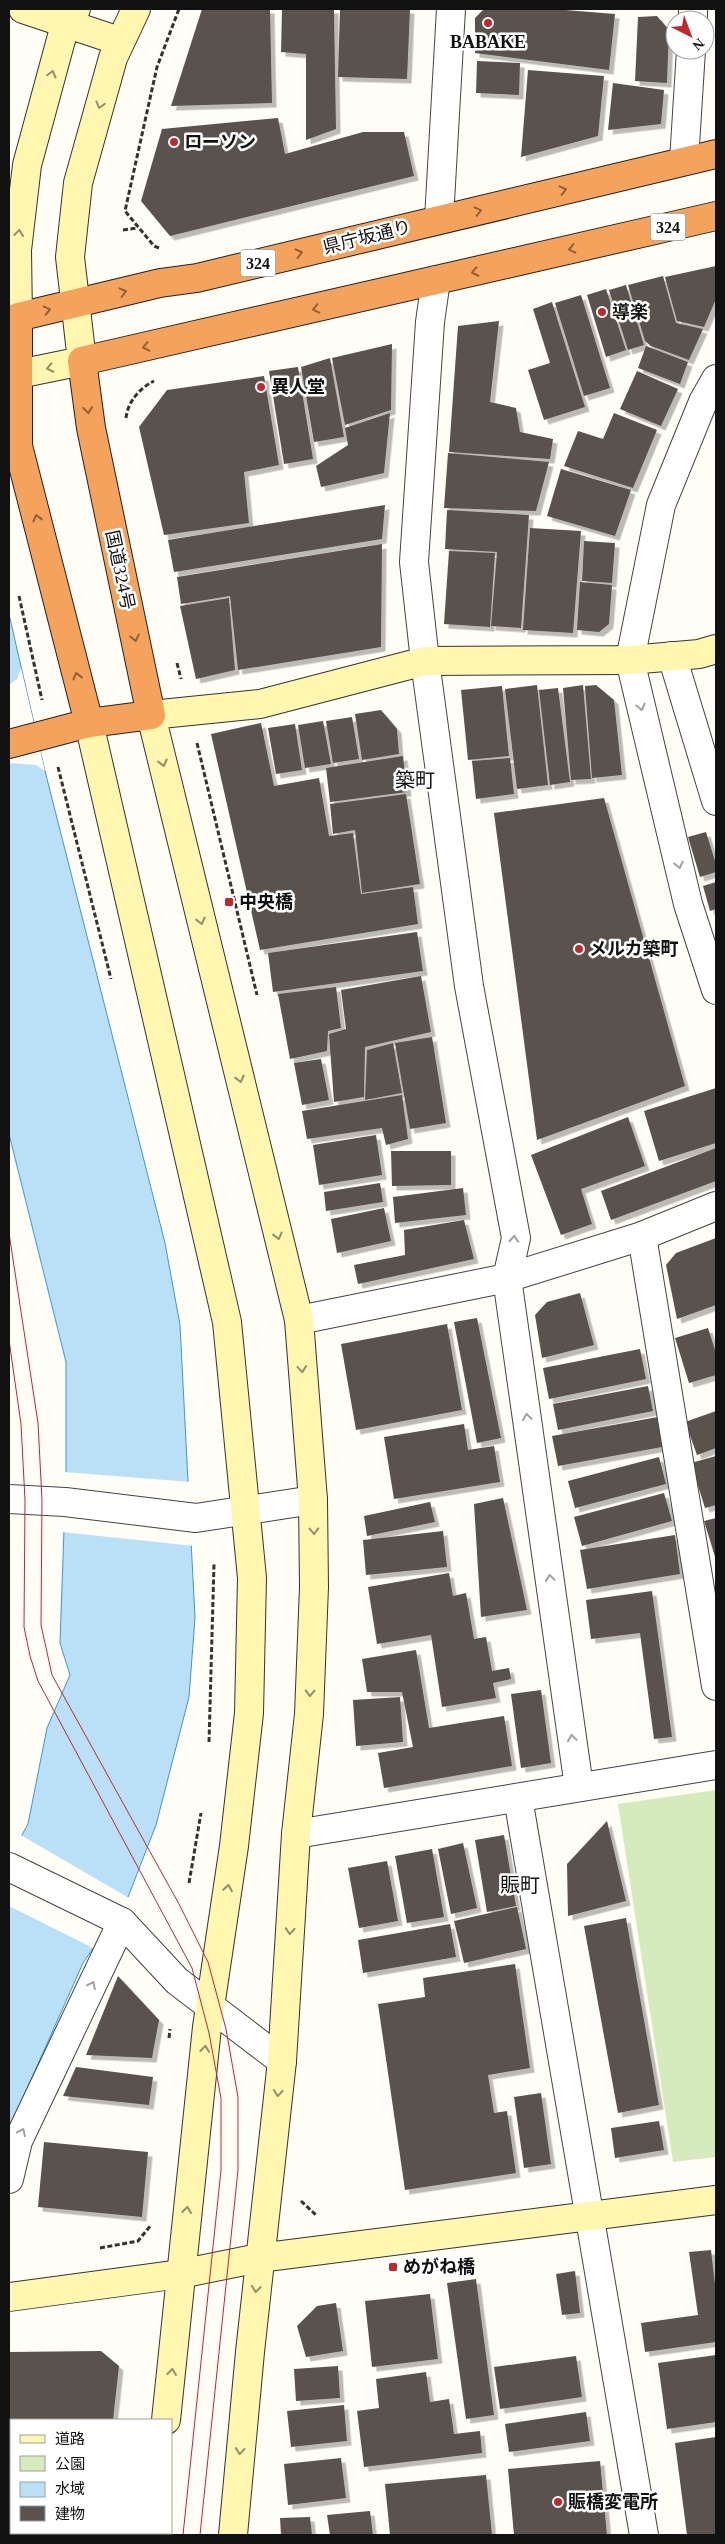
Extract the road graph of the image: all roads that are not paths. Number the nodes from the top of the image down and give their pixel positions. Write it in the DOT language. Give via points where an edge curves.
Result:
graph roads {
  1 [pos="451,9"];
  2 [pos="136,11"];
  3 [pos="32,12"];
  4 [pos="72,17"];
  5 [pos="119,41"];
  6 [pos="690,60"];
  7 [pos="716,154"];
  8 [pos="684,161"];
  9 [pos="716,216"];
  10 [pos="439,219"];
  11 [pos="436,280"];
  12 [pos="76,304"];
  13 [pos="13,318"];
  14 [pos="82,362"];
  15 [pos="13,375"];
  16 [pos="716,379"];
  17 [pos="716,649"];
  18 [pos="672,656"];
  19 [pos="630,660"];
  20 [pos="425,661"];
  21 [pos="151,716"];
  22 [pos="89,723"];
  23 [pos="9,744"];
  24 [pos="716,801"];
  25 [pos="716,990"];
  26 [pos="716,1206"];
  27 [pos="642,1236"];
  28 [pos="508,1278"];
  29 [pos="298,1320"];
  30 [pos="9,1499"];
  31 [pos="313,1500"];
  32 [pos="244,1509"];
  33 [pos="716,1686"];
  34 [pos="716,1765"];
  35 [pos="579,1787"];
  36 [pos="518,1798"];
  37 [pos="296,1834"];
  38 [pos="9,1867"];
  39 [pos="122,1922"];
  40 [pos="210,2006"];
  41 [pos="282,2061"];
  42 [pos="9,2179"];
  43 [pos="716,2200"];
  44 [pos="591,2216"];
  45 [pos="259,2258"];
  46 [pos="180,2274"];
  47 [pos="9,2297"];
  48 [pos="166,2419"];
  49 [pos="233,2535"];
  50 [pos="644,2535"];
  1 -- 10 [label="street"];
  2 -- 5 [label="street"];
  3 -- 4 [label="street"];
  4 -- 5 [label="street"];
  13 -- 4 [label="street, one-way" via="28,165 62,36"];
  5 -- 12 [label="street, one-way" via="78,183 70,257"];
  6 -- 8 [label="street"];
  7 -- 8 [label="highway, 県庁坂通り / 324"];
  10 -- 8 [label="highway, 県庁坂通り / 324, one-way"];
  9 -- 11 [label="highway, 324, one-way"];
  12 -- 10 [label="highway, 県庁坂通り / 324, one-way"];
  11 -- 14 [label="highway, 324, one-way"];
  11 -- 20 [label="street" via="430,322 414,562"];
  13 -- 12 [label="highway, 県庁坂通り / 324, one-way"];
  12 -- 14 [label="street"];
  13 -- 15 [label="highway"];
  14 -- 15 [label="street, one-way"];
  14 -- 21 [label="highway, 国道324号, one-way" via="90,428"];
  22 -- 15 [label="highway, one-way" via="18,446"];
  16 -- 19 [label="street" via="703,402 661,506"];
  17 -- 18 [label="street"];
  18 -- 19 [label="street"];
  18 -- 24 [label="street"];
  19 -- 20 [label="street"];
  19 -- 25 [label="street, one-way" via="688,904"];
  20 -- 21 [label="street" via="260,704"];
  28 -- 20 [label="street, one-way" via="516,1238 469,986"];
  21 -- 22 [label="highway"];
  21 -- 29 [label="street, one-way"];
  22 -- 23 [label="highway"];
  22 -- 32 [label="street" via="227,1322"];
  26 -- 27 [label="street"];
  27 -- 28 [label="street"];
  27 -- 33 [label="street"];
  28 -- 29 [label="street"];
  35 -- 28 [label="street, one-way"];
  29 -- 31 [label="street, one-way"];
  30 -- 32 [label="street" via="65,1502 196,1518"];
  31 -- 32 [label="street"];
  31 -- 37 [label="street, one-way" via="314,1587 309,1714"];
  40 -- 32 [label="street, one-way" via="234,1846 249,1713 252,1578"];
  34 -- 35 [label="street"];
  35 -- 36 [label="street"];
  36 -- 37 [label="street"];
  36 -- 44 [label="street"];
  37 -- 41 [label="street, one-way"];
  38 -- 39 [label="street"];
  39 -- 40 [label="street" via="177,1981"];
  42 -- 39 [label="street, one-way" via="18,2141"];
  40 -- 41 [label="street"];
  46 -- 40 [label="street, one-way"];
  41 -- 45 [label="street, one-way"];
  43 -- 44 [label="street"];
  44 -- 45 [label="street"];
  44 -- 50 [label="street"];
  45 -- 46 [label="street"];
  45 -- 49 [label="street, one-way"];
  46 -- 47 [label="street"];
  48 -- 46 [label="street, one-way"];
}
